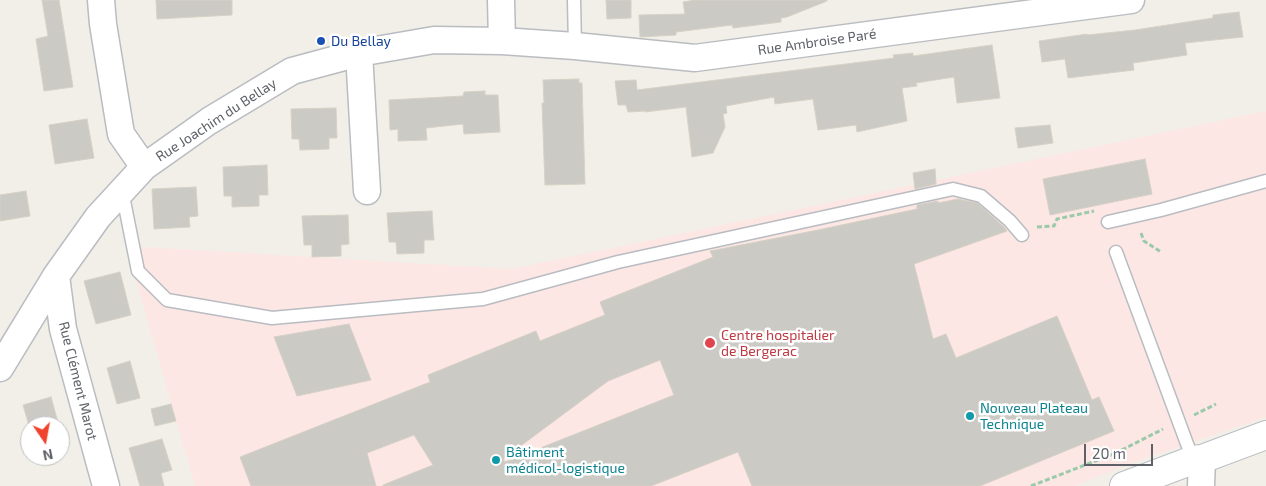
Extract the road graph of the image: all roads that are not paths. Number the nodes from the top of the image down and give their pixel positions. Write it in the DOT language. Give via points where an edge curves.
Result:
graph roads {
  1 [pos="101,0"];
  2 [pos="501,0"];
  3 [pos="574,0"];
  4 [pos="1131,0"];
  5 [pos="502,41"];
  6 [pos="575,46"];
  7 [pos="359,53"];
  8 [pos="144,168"];
  9 [pos="1266,181"];
  10 [pos="122,191"];
  11 [pos="367,191"];
  12 [pos="1108,222"];
  13 [pos="1022,235"];
  14 [pos="1116,252"];
  15 [pos="56,276"];
  16 [pos="0,368"];
  17 [pos="1266,435"];
  18 [pos="1197,460"];
  19 [pos="106,486"];
  20 [pos="1124,486"];
  21 [pos="1201,486"];
  1 -- 8 [label="street" via="122,134"];
  2 -- 5 [label="street"];
  3 -- 6 [label="lane"];
  4 -- 6 [label="street, Rue Ambroise Paré" via="696,58"];
  5 -- 6 [label="street, Rue Ambroise Paré"];
  5 -- 7 [label="street, Rue Joachim du Bellay" via="434,40"];
  7 -- 8 [label="street, Rue Joachim du Bellay" via="292,71 209,121"];
  7 -- 11 [label="street"];
  8 -- 10 [label="street, Rue Joachim du Bellay"];
  9 -- 12 [label="lane"];
  10 -- 13 [label="lane" via="138,271 167,300 272,318 483,299 618,262 953,189 981,196"];
  10 -- 15 [label="street, Rue Joachim du Bellay" via="98,217"];
  14 -- 18 [label="lane" via="1178,420"];
  15 -- 16 [label="street, Rue Joachim du Bellay"];
  15 -- 19 [label="street, Rue Clément Marot" via="63,329"];
  17 -- 18 [label="main road"];
  18 -- 20 [label="main road"];
  18 -- 21 [label="street"];
}
